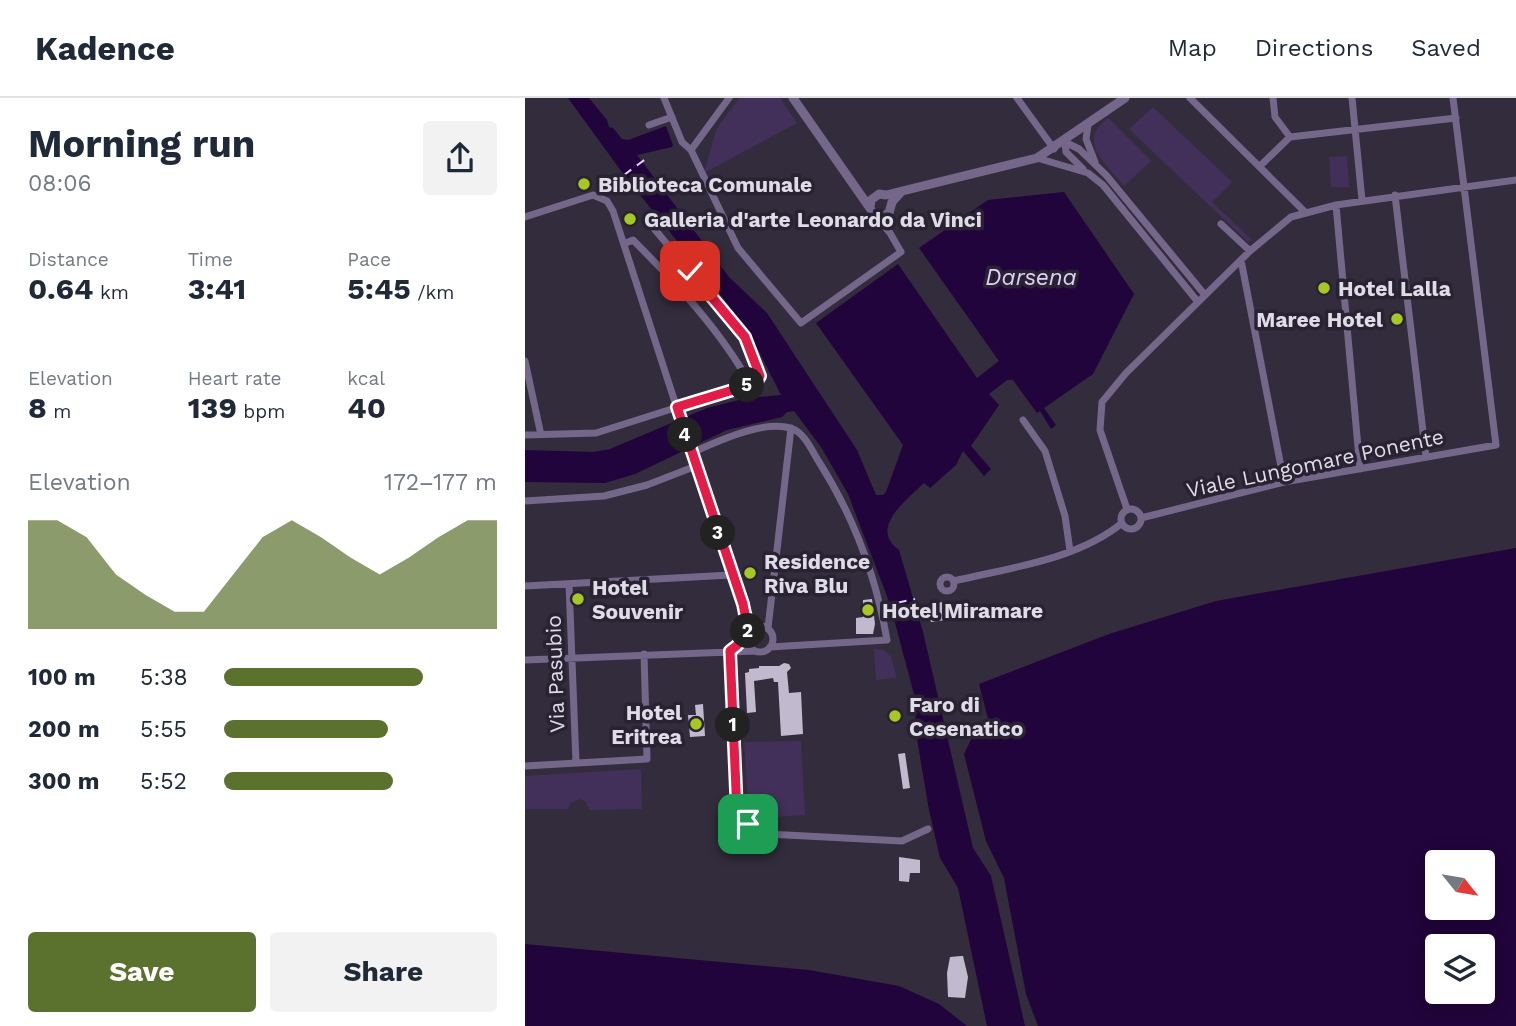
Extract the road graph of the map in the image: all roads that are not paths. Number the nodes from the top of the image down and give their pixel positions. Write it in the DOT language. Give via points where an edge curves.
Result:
graph roads {
  1 [pos="664,98"];
  2 [pos="729,98"];
  3 [pos="793,98"];
  4 [pos="1017,98"];
  5 [pos="1125,98"];
  6 [pos="1190,98"];
  7 [pos="1273,98"];
  8 [pos="1352,98"];
  9 [pos="1453,98"];
  10 [pos="672,117"];
  11 [pos="1455,118"];
  12 [pos="649,125"];
  13 [pos="1088,125"];
  14 [pos="1354,131"];
  15 [pos="702,134"];
  16 [pos="1290,137"];
  17 [pos="682,142"];
  18 [pos="1065,142"];
  19 [pos="1054,149"];
  20 [pos="691,150"];
  21 [pos="1037,158"];
  22 [pos="1097,165"];
  23 [pos="1260,166"];
  24 [pos="1088,173"];
  25 [pos="1516,180"];
  26 [pos="1465,186"];
  27 [pos="857,188"];
  28 [pos="1395,195"];
  29 [pos="885,197"];
  30 [pos="1362,200"];
  31 [pos="1336,205"];
  32 [pos="1127,207"];
  33 [pos="872,211"];
  34 [pos="889,213"];
  35 [pos="1306,214"];
  36 [pos="525,217"];
  37 [pos="1221,223"];
  38 [pos="650,225"];
  39 [pos="890,233"];
  40 [pos="626,243"];
  41 [pos="1250,251"];
  42 [pos="1241,260"];
  43 [pos="1205,295"];
  44 [pos="1198,302"];
  45 [pos="525,361"];
  46 [pos="750,384"];
  47 [pos="677,407"];
  48 [pos="1023,420"];
  49 [pos="791,428"];
  50 [pos="525,435"];
  51 [pos="541,435"];
  52 [pos="691,453"];
  53 [pos="1426,457"];
  54 [pos="696,466"];
  55 [pos="1360,469"];
  56 [pos="1284,482"];
  57 [pos="525,501"];
  58 [pos="1127,509"];
  59 [pos="1141,518"];
  60 [pos="1122,523"];
  61 [pos="1070,551"];
  62 [pos="731,575"];
  63 [pos="954,581"];
  64 [pos="569,584"];
  65 [pos="525,586"];
  66 [pos="743,604"];
  67 [pos="764,627"];
  68 [pos="748,634"];
  69 [pos="770,647"];
  70 [pos="730,651"];
  71 [pos="755,651"];
  72 [pos="644,654"];
  73 [pos="572,657"];
  74 [pos="525,660"];
  75 [pos="576,764"];
  76 [pos="525,766"];
  77 [pos="928,829"];
  1 -- 10 [label="street"];
  2 -- 15 [label="street"];
  3 -- 27 [label="street"];
  4 -- 19 [label="street"];
  5 -- 13 [label="street"];
  6 -- 23 [label="street"];
  7 -- 16 [label="street" via="1275,117"];
  8 -- 14 [label="street"];
  9 -- 11 [label="street"];
  10 -- 12 [label="street"];
  10 -- 17 [label="street"];
  11 -- 14 [label="street"];
  11 -- 26 [label="street"];
  13 -- 18 [label="street"];
  13 -- 22 [label="street" via="1086,139"];
  14 -- 16 [label="street"];
  14 -- 30 [label="street"];
  15 -- 17 [label="street"];
  15 -- 20 [label="street"];
  16 -- 23 [label="street"];
  17 -- 20 [label="street"];
  18 -- 19 [label="street"];
  18 -- 22 [label="street"];
  18 -- 24 [label="street" via="1066,152"];
  19 -- 21 [label="street"];
  20 -- 39 [label="street" via="738,248 801,323 901,252"];
  21 -- 24 [label="street"];
  21 -- 29 [label="street"];
  22 -- 32 [label="street"];
  23 -- 35 [label="street"];
  24 -- 32 [label="street"];
  25 -- 26 [label="street"];
  26 -- 28 [label="street"];
  26 -- 53 [label="street, Viale Lungomare Ponente" via="1496,444"];
  27 -- 29 [label="street"];
  27 -- 33 [label="street"];
  28 -- 30 [label="street"];
  28 -- 53 [label="street"];
  29 -- 33 [label="street" via="871,200"];
  29 -- 34 [label="street"];
  30 -- 31 [label="street"];
  31 -- 35 [label="street"];
  31 -- 55 [label="street"];
  32 -- 43 [label="street"];
  32 -- 44 [label="street"];
  33 -- 34 [label="street" via="883,216"];
  33 -- 39 [label="street"];
  34 -- 39 [label="street"];
  35 -- 41 [label="street" via="1291,217"];
  36 -- 40 [label="street" via="599,195 613,211"];
  37 -- 41 [label="street"];
  38 -- 46 [label="street" via="745,337 760,381"];
  40 -- 46 [label="street" via="633,240 661,268 737,360"];
  40 -- 47 [label="street"];
  41 -- 42 [label="street"];
  42 -- 43 [label="street"];
  42 -- 56 [label="street"];
  43 -- 44 [label="street"];
  44 -- 58 [label="street" via="1102,402 1100,430"];
  45 -- 51 [label="street"];
  46 -- 47 [label="street"];
  47 -- 51 [label="street" via="596,433"];
  47 -- 52 [label="street"];
  48 -- 61 [label="street" via="1045,451 1065,516"];
  49 -- 52 [label="street" via="769,426"];
  49 -- 67 [label="street"];
  49 -- 69 [label="street" via="803,437 844,505 880,598 887,640"];
  50 -- 51 [label="street"];
  52 -- 54 [label="street"];
  53 -- 55 [label="street, Viale Lungomare Ponente"];
  54 -- 57 [label="street" via="604,496"];
  54 -- 62 [label="street"];
  55 -- 56 [label="street, Viale Lungomare Ponente"];
  56 -- 59 [label="street, Viale Lungomare Ponente"];
  58 -- 59 [label="street" via="1136,510"];
  58 -- 60 [label="street"];
  59 -- 60 [label="street, Viale Lungomare Ponente" via="1133,529"];
  60 -- 61 [label="street, Viale Lungomare Ponente" via="1109,534"];
  61 -- 63 [label="street, Viale Lungomare Ponente"];
  62 -- 64 [label="street"];
  62 -- 66 [label="street"];
  64 -- 65 [label="street"];
  64 -- 73 [label="street, Via Pasubio"];
  66 -- 67 [label="street" via="751,618"];
  66 -- 68 [label="street"];
  67 -- 68 [label="street"];
  67 -- 69 [label="street" via="773,635"];
  68 -- 70 [label="street"];
  68 -- 71 [label="street" via="748,645"];
  69 -- 71 [label="street"];
  70 -- 71 [label="street"];
  70 -- 72 [label="street"];
  70 -- 77 [label="street" via="737,813 748,824 767,834 876,841 902,841"];
  72 -- 73 [label="street"];
  72 -- 75 [label="street" via="647,759"];
  73 -- 74 [label="street"];
  73 -- 75 [label="street, Via Pasubio"];
  75 -- 76 [label="street"];
}
